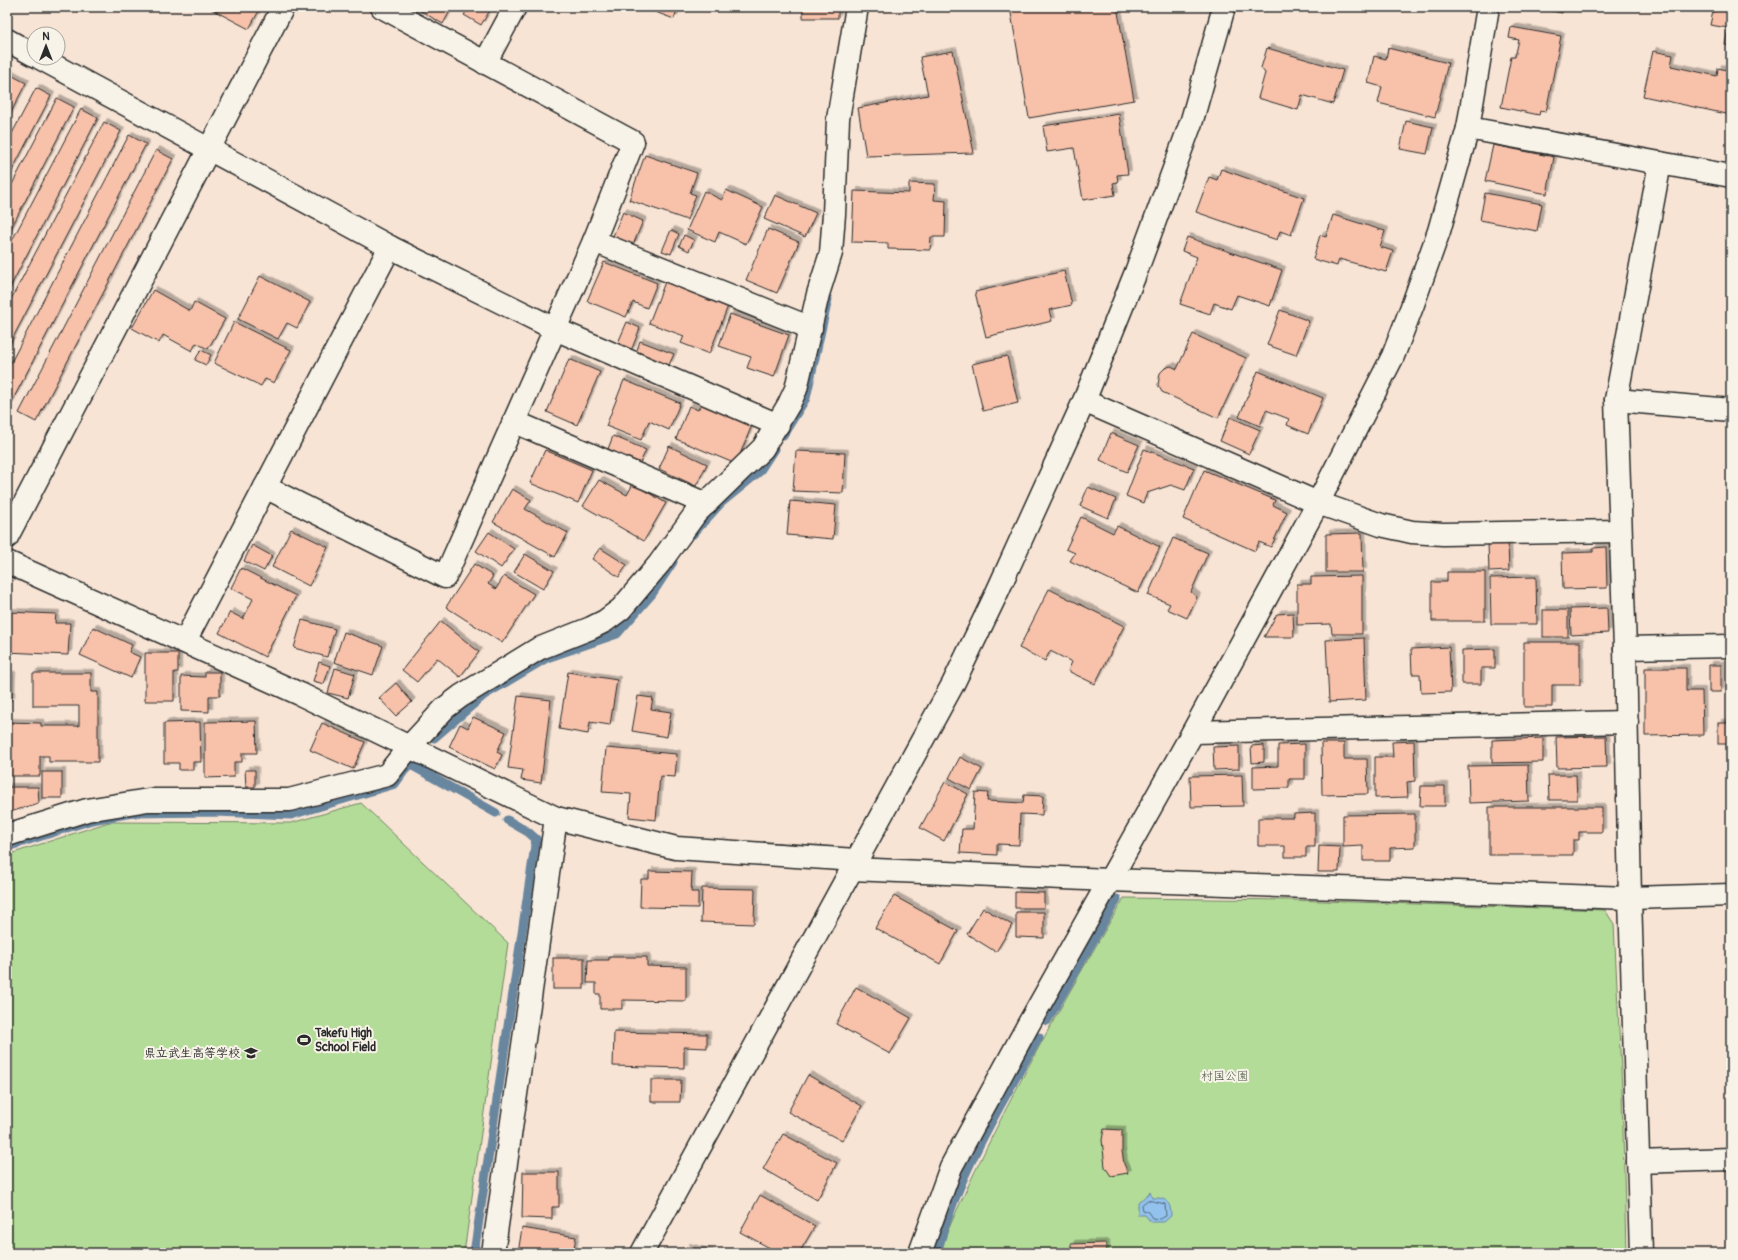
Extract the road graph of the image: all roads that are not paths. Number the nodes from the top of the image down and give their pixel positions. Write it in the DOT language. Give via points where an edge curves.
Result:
graph roads {
  1 [pos="283,7"];
  2 [pos="382,7"];
  3 [pos="515,7"];
  4 [pos="857,7"];
  5 [pos="1224,7"];
  6 [pos="1488,7"];
  7 [pos="7,40"];
  8 [pos="26,51"];
  9 [pos="485,63"];
  10 [pos="55,66"];
  11 [pos="1468,128"];
  12 [pos="209,148"];
  13 [pos="1660,164"];
  14 [pos="1731,176"];
  15 [pos="594,241"];
  16 [pos="390,247"];
  17 [pos="811,328"];
  18 [pos="555,329"];
  19 [pos="1616,400"];
  20 [pos="1084,401"];
  21 [pos="1731,410"];
  22 [pos="515,422"];
  23 [pos="778,425"];
  24 [pos="265,488"];
  25 [pos="1318,503"];
  26 [pos="706,504"];
  27 [pos="1620,531"];
  28 [pos="7,537"];
  29 [pos="7,562"];
  30 [pos="185,641"];
  31 [pos="1731,646"];
  32 [pos="1625,648"];
  33 [pos="1627,722"];
  34 [pos="1193,732"];
  35 [pos="409,747"];
  36 [pos="556,818"];
  37 [pos="7,835"];
  38 [pos="854,864"];
  39 [pos="1109,880"];
  40 [pos="1731,896"];
  41 [pos="1630,898"];
  42 [pos="1731,1159"];
  43 [pos="1638,1162"];
  44 [pos="493,1253"];
  45 [pos="642,1253"];
  46 [pos="920,1253"];
  47 [pos="1641,1253"];
  1 -- 12 [label="street"];
  2 -- 9 [label="street"];
  3 -- 9 [label="street"];
  4 -- 17 [label="street" via="838,119 831,253"];
  5 -- 20 [label="street" via="1192,120 1136,272"];
  6 -- 11 [label="street"];
  7 -- 8 [label="street"];
  9 -- 15 [label="street" via="633,142"];
  10 -- 12 [label="street"];
  11 -- 13 [label="street"];
  11 -- 25 [label="street" via="1438,231 1393,356"];
  12 -- 16 [label="street"];
  12 -- 28 [label="street"];
  13 -- 14 [label="street"];
  13 -- 19 [label="street"];
  15 -- 17 [label="street"];
  15 -- 18 [label="street"];
  16 -- 18 [label="street"];
  16 -- 24 [label="street"];
  17 -- 23 [label="street" via="796,389"];
  18 -- 22 [label="street"];
  18 -- 23 [label="street"];
  19 -- 21 [label="street"];
  19 -- 27 [label="street"];
  20 -- 25 [label="street"];
  20 -- 38 [label="street" via="953,684"];
  22 -- 24 [label="street" via="445,577"];
  22 -- 26 [label="street"];
  23 -- 26 [label="street" via="763,448"];
  24 -- 30 [label="street"];
  25 -- 27 [label="street" via="1381,525 1412,532 1443,534"];
  25 -- 34 [label="street"];
  26 -- 35 [label="street" via="696,513 659,564 621,609 605,621 538,649 480,683 445,708"];
  27 -- 32 [label="street"];
  29 -- 30 [label="street"];
  30 -- 35 [label="street"];
  31 -- 32 [label="street"];
  32 -- 33 [label="street"];
  33 -- 34 [label="street"];
  33 -- 41 [label="street"];
  34 -- 39 [label="street"];
  35 -- 36 [label="street"];
  35 -- 37 [label="street" via="387,775 289,800 148,800 87,810"];
  36 -- 38 [label="street" via="676,848"];
  36 -- 44 [label="street"];
  38 -- 39 [label="street"];
  38 -- 45 [label="street"];
  39 -- 41 [label="street"];
  39 -- 46 [label="street" via="951,1167"];
  40 -- 41 [label="street"];
  41 -- 43 [label="street"];
  42 -- 43 [label="street"];
  43 -- 47 [label="street"];
}
